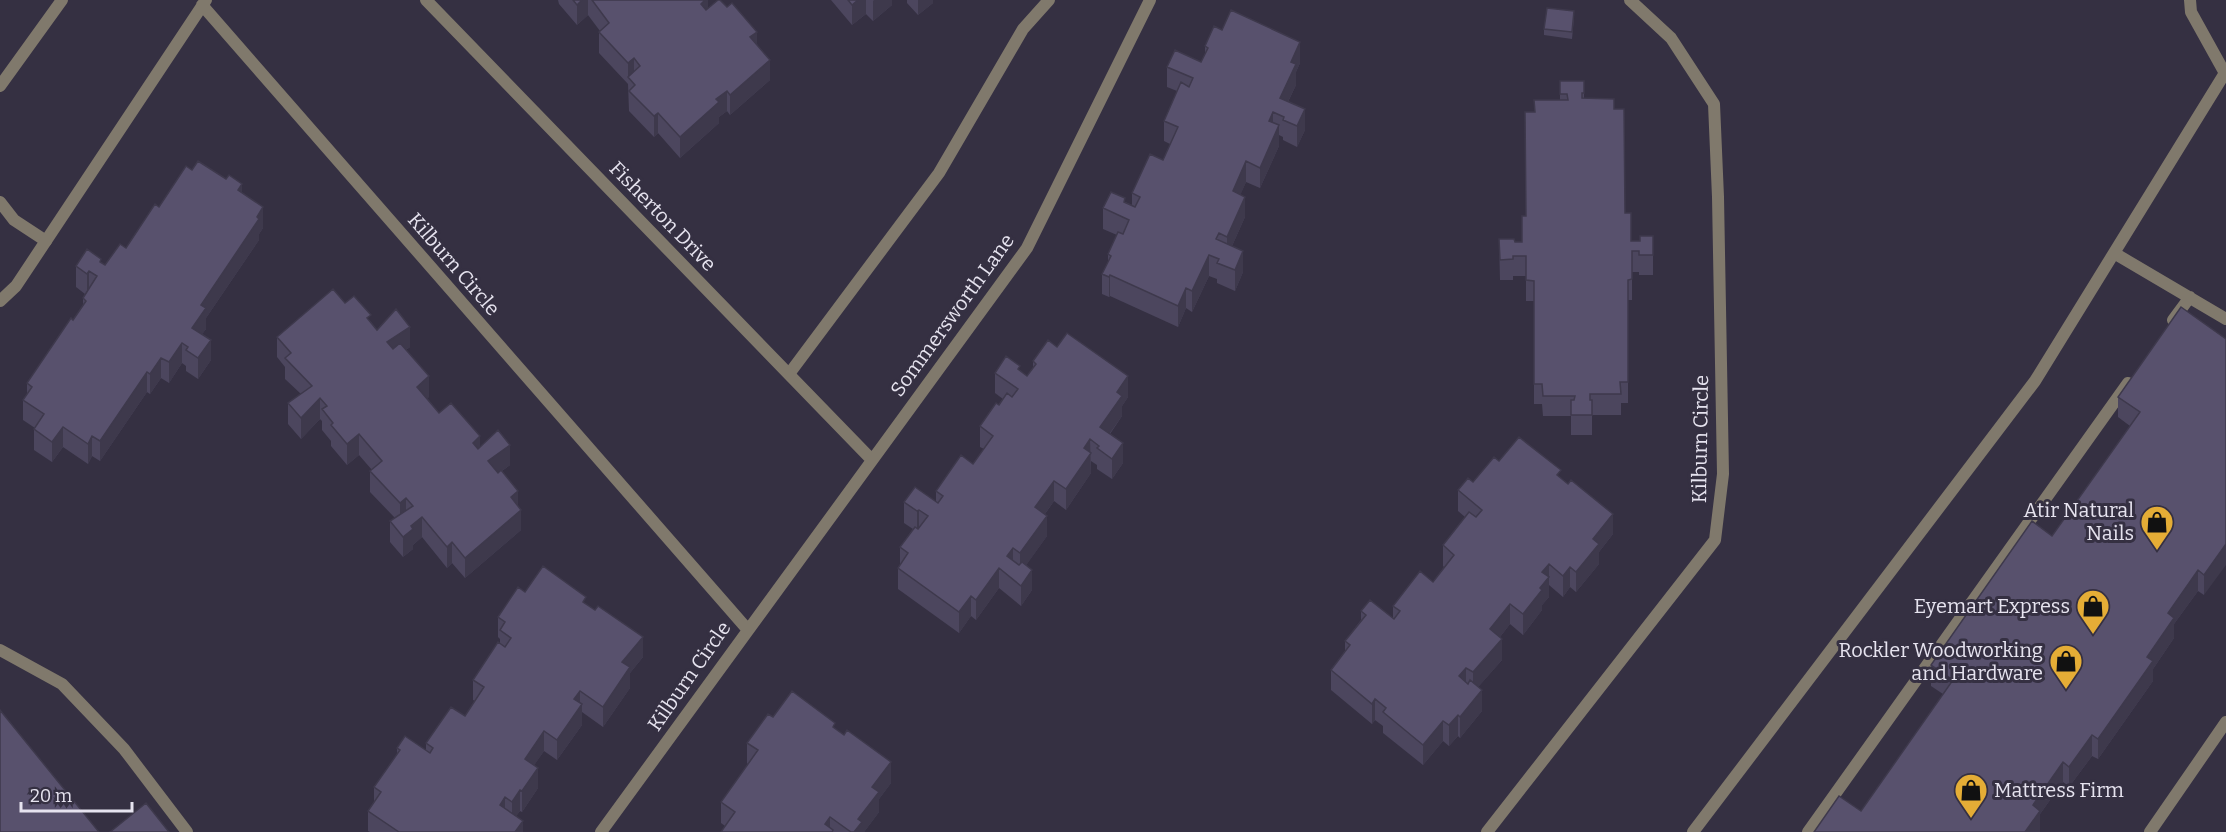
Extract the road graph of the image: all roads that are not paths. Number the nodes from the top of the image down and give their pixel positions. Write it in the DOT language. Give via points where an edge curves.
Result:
graph roads {
  1 [pos="62,0"];
  2 [pos="426,0"];
  3 [pos="1049,0"];
  4 [pos="1150,0"];
  5 [pos="1630,0"];
  6 [pos="2190,0"];
  7 [pos="201,2"];
  8 [pos="2225,74"];
  9 [pos="0,86"];
  10 [pos="0,202"];
  11 [pos="46,241"];
  12 [pos="2114,252"];
  13 [pos="2190,297"];
  14 [pos="0,301"];
  15 [pos="2226,319"];
  16 [pos="2163,334"];
  17 [pos="2136,372"];
  18 [pos="789,374"];
  19 [pos="872,460"];
  20 [pos="748,630"];
  21 [pos="0,650"];
  22 [pos="2226,722"];
  23 [pos="187,832"];
  24 [pos="601,832"];
  25 [pos="1487,832"];
  26 [pos="1693,832"];
  27 [pos="1808,832"];
  28 [pos="2150,832"];
  1 -- 9 [label="street"];
  2 -- 18 [label="street, Fisherton Drive"];
  3 -- 18 [label="street" via="1023,29 939,173"];
  4 -- 19 [label="street, Sommersworth Lane" via="1027,248"];
  5 -- 25 [label="street, Kilburn Circle" via="1671,38 1714,104 1723,474 1715,540"];
  6 -- 8 [label="street" via="2191,12"];
  7 -- 11 [label="street, Kilburn Circle"];
  7 -- 20 [label="street, Kilburn Circle"];
  8 -- 12 [label="street"];
  10 -- 11 [label="street" via="14,220"];
  11 -- 14 [label="street, Kilburn Circle" via="16,286"];
  12 -- 13 [label="street"];
  12 -- 26 [label="street" via="2035,381"];
  13 -- 15 [label="street"];
  13 -- 16 [label="street"];
  17 -- 27 [label="street"];
  18 -- 19 [label="street, Fisherton Drive"];
  19 -- 20 [label="street, Sommersworth Lane"];
  20 -- 24 [label="street, Kilburn Circle"];
  21 -- 23 [label="street" via="62,684 124,749"];
  22 -- 28 [label="street"];
}
